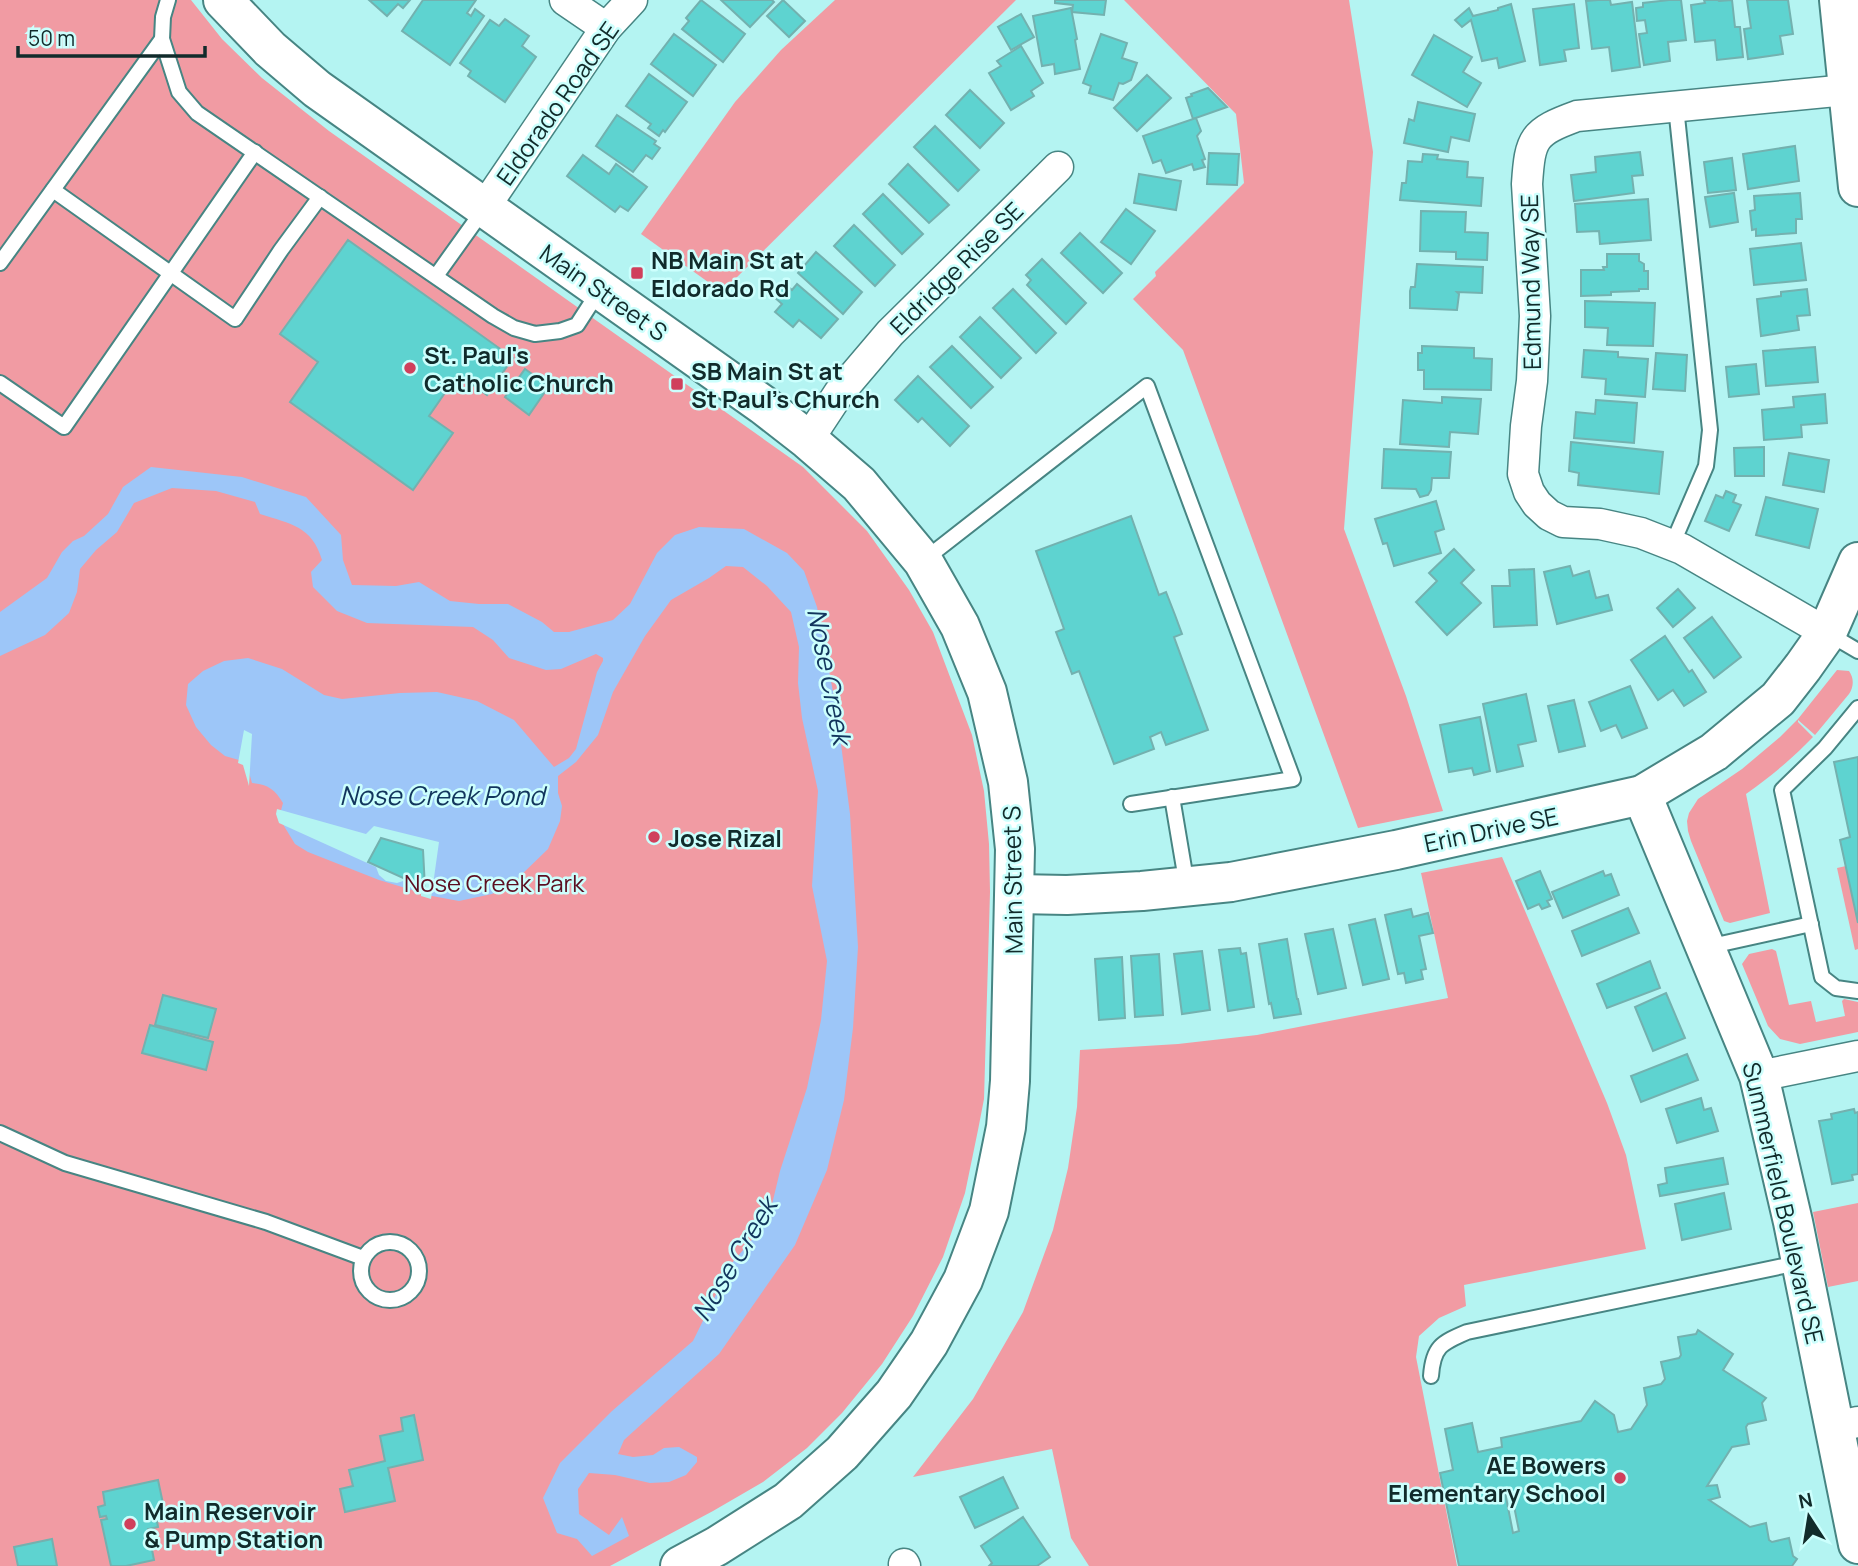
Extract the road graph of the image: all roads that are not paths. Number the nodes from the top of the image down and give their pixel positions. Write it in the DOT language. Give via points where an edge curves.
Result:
graph roads {
  1 [pos="167,0"];
  2 [pos="223,0"];
  3 [pos="565,0"];
  4 [pos="632,0"];
  5 [pos="1839,0"];
  6 [pos="606,29"];
  7 [pos="162,40"];
  8 [pos="1853,90"];
  9 [pos="1676,107"];
  10 [pos="255,152"];
  11 [pos="1058,167"];
  12 [pos="1858,187"];
  13 [pos="52,190"];
  14 [pos="320,197"];
  15 [pos="485,208"];
  16 [pos="0,263"];
  17 [pos="170,274"];
  18 [pos="436,276"];
  19 [pos="600,289"];
  20 [pos="0,383"];
  21 [pos="808,440"];
  22 [pos="1672,545"];
  23 [pos="923,561"];
  24 [pos="1858,562"];
  25 [pos="1843,642"];
  26 [pos="1858,708"];
  27 [pos="1642,795"];
  28 [pos="1172,797"];
  29 [pos="1131,804"];
  30 [pos="1187,887"];
  31 [pos="1015,894"];
  32 [pos="1811,924"];
  33 [pos="1705,947"];
  34 [pos="1858,991"];
  35 [pos="1858,1056"];
  36 [pos="1759,1076"];
  37 [pos="0,1133"];
  38 [pos="363,1258"];
  39 [pos="1801,1262"];
  40 [pos="1431,1376"];
  41 [pos="1846,1424"];
  42 [pos="1858,1544"];
  43 [pos="680,1566"];
  1 -- 7 [label="lane"];
  2 -- 15 [label="main road, Main Street S" via="270,50 317,89"];
  3 -- 6 [label="street"];
  4 -- 6 [label="street, Eldorado Road SE"];
  5 -- 8 [label="main road"];
  6 -- 15 [label="street, Eldorado Road SE"];
  7 -- 10 [label="lane" via="179,92 197,113"];
  7 -- 13 [label="lane"];
  8 -- 9 [label="street, Edmund Way SE"];
  8 -- 12 [label="main road"];
  9 -- 22 [label="lane" via="1710,430 1706,466"];
  9 -- 22 [label="street, Edmund Way SE" via="1577,116 1552,125 1535,138 1527,184 1535,316 1523,474 1537,504 1563,522 1600,524"];
  10 -- 14 [label="lane"];
  10 -- 17 [label="lane"];
  11 -- 21 [label="street, Eldridge Rise SE" via="890,333 839,393"];
  13 -- 16 [label="lane"];
  13 -- 17 [label="lane"];
  14 -- 17 [label="lane" via="236,319"];
  14 -- 18 [label="lane"];
  15 -- 18 [label="lane"];
  15 -- 19 [label="main road, Main Street S"];
  17 -- 20 [label="lane" via="64,427"];
  18 -- 19 [label="lane" via="514,328 535,334 576,325"];
  19 -- 21 [label="main road, Main Street S"];
  21 -- 23 [label="main road, Main Street S" via="859,484"];
  22 -- 25 [label="street, Edmund Way SE"];
  23 -- 28 [label="lane" via="1147,386 1293,779"];
  23 -- 31 [label="main road, Main Street S" via="960,626 987,692 1009,782"];
  24 -- 25 [label="main road, Erin Drive SE"];
  25 -- 27 [label="main road, Erin Drive SE" via="1714,752"];
  26 -- 32 [label="lane" via="1782,790"];
  27 -- 30 [label="main road, Erin Drive SE" via="1297,870"];
  27 -- 33 [label="main road, Summerfield Boulevard SE"];
  28 -- 29 [label="lane"];
  28 -- 30 [label="lane"];
  30 -- 31 [label="main road, Erin Drive SE"];
  31 -- 43 [label="main road, Main Street S" via="1006,1127 989,1211 962,1280 894,1394 842,1453 788,1502"];
  32 -- 33 [label="lane"];
  32 -- 34 [label="lane" via="1822,977 1836,988"];
  33 -- 36 [label="main road, Summerfield Boulevard SE"];
  35 -- 36 [label="street"];
  36 -- 39 [label="main road, Summerfield Boulevard SE"];
  37 -- 38 [label="lane" via="65,1163 266,1222"];
  38 -- 38 [label="lane" via="362,1279 373,1295 392,1300 411,1291 417,1282 418,1261 401,1244 381,1243"];
  39 -- 40 [label="lane" via="1467,1332 1440,1346 1432,1359"];
  39 -- 41 [label="main road, Summerfield Boulevard SE"];
  41 -- 42 [label="main road, Summerfield Boulevard SE"];
}
